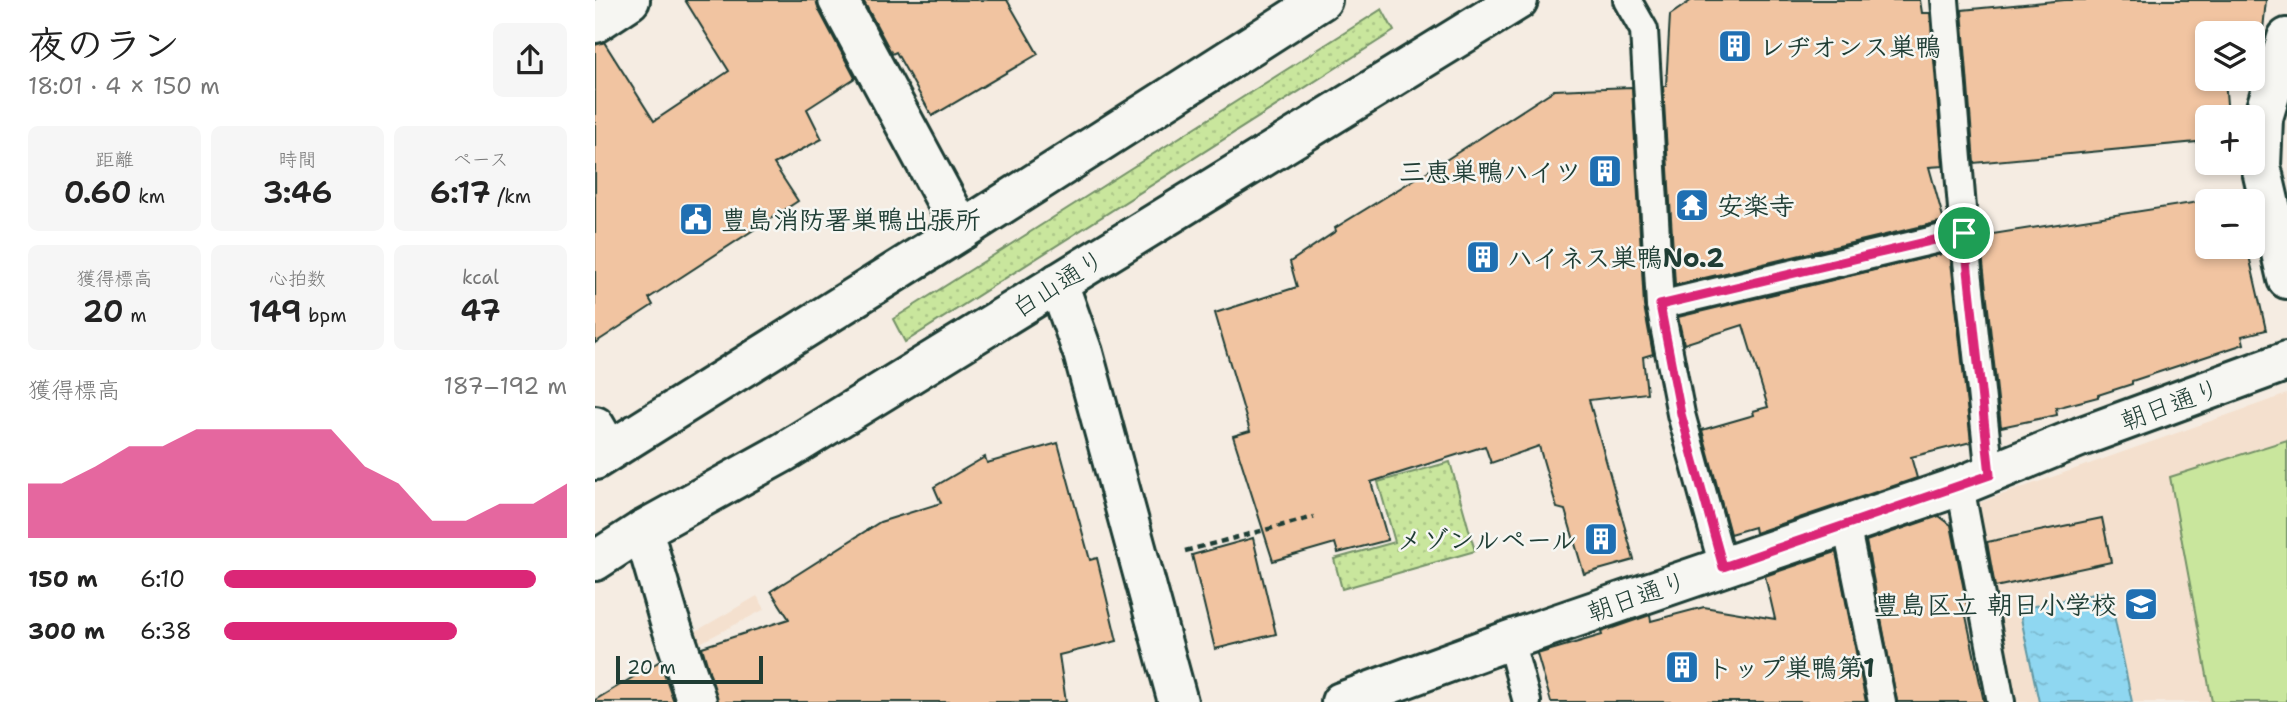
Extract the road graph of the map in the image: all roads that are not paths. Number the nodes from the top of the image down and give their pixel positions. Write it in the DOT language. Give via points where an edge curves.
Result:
graph roads {
  1 [pos="630,0"];
  2 [pos="838,0"];
  3 [pos="1322,0"];
  4 [pos="1518,0"];
  5 [pos="1627,0"];
  6 [pos="1945,0"];
  7 [pos="595,23"];
  8 [pos="2287,38"];
  9 [pos="962,230"];
  10 [pos="1964,233"];
  11 [pos="2287,279"];
  12 [pos="1058,283"];
  13 [pos="1660,305"];
  14 [pos="2287,361"];
  15 [pos="600,445"];
  16 [pos="1975,480"];
  17 [pos="1846,524"];
  18 [pos="643,530"];
  19 [pos="595,561"];
  20 [pos="1723,567"];
  21 [pos="1510,640"];
  22 [pos="697,702"];
  23 [pos="1178,702"];
  24 [pos="1341,702"];
  25 [pos="1527,702"];
  26 [pos="1882,702"];
  27 [pos="2001,702"];
  1 -- 7 [label="main road"];
  2 -- 9 [label="main road"];
  3 -- 9 [label="main road"];
  4 -- 12 [label="main road, 白山通り"];
  5 -- 13 [label="lane" via="1644,30"];
  6 -- 10 [label="lane"];
  8 -- 11 [label="main road" via="2263,118 2261,166"];
  9 -- 15 [label="main road"];
  10 -- 13 [label="lane"];
  10 -- 16 [label="lane"];
  12 -- 18 [label="main road, 白山通り" via="784,452"];
  12 -- 23 [label="main road" via="1083,354"];
  13 -- 20 [label="lane" via="1681,414"];
  14 -- 16 [label="main road, 朝日通り"];
  16 -- 17 [label="main road, 朝日通り"];
  16 -- 27 [label="lane"];
  17 -- 20 [label="main road, 朝日通り"];
  17 -- 26 [label="lane"];
  18 -- 19 [label="main road, 白山通り"];
  18 -- 22 [label="main road"];
  20 -- 21 [label="main road, 朝日通り"];
  21 -- 24 [label="main road, 朝日通り"];
  21 -- 25 [label="lane"];
}
